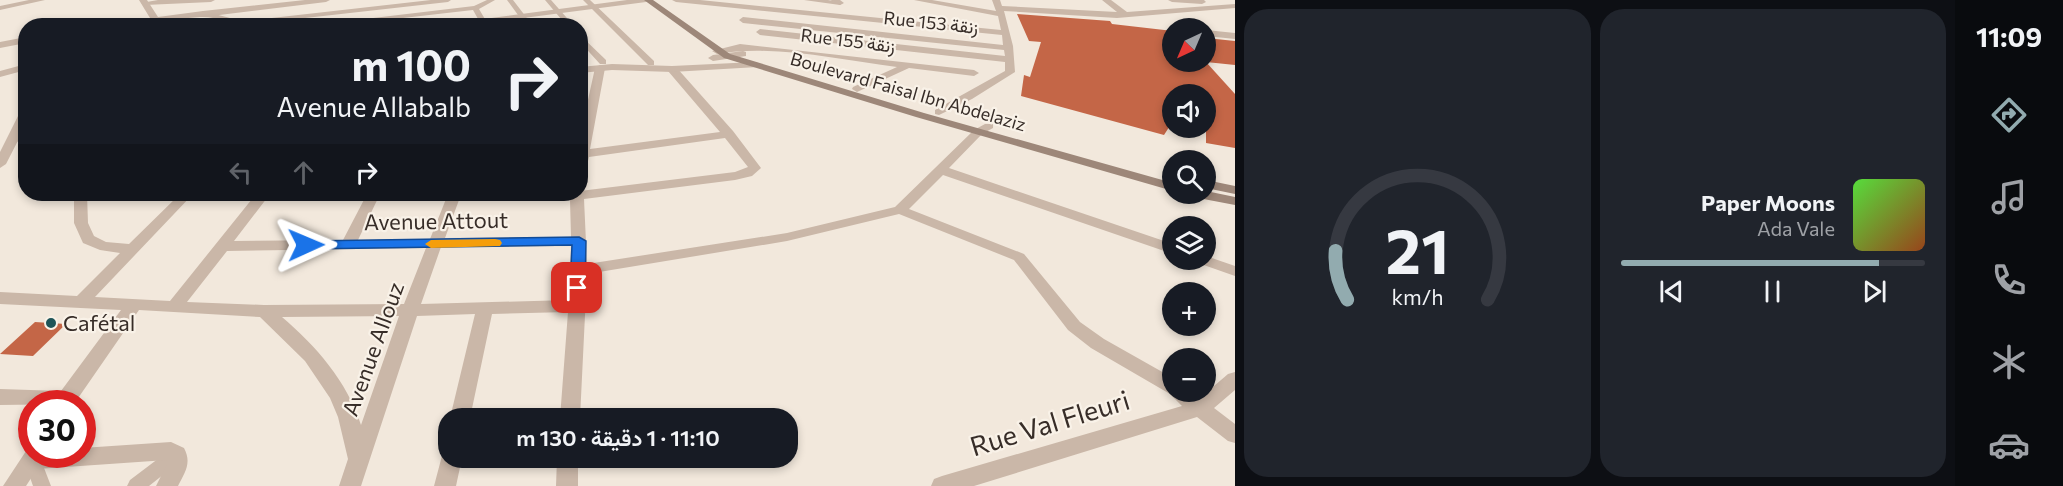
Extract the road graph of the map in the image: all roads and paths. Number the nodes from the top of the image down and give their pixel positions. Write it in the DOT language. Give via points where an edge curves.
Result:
graph roads {
  1 [pos="41,0"];
  2 [pos="211,0"];
  3 [pos="326,0"];
  4 [pos="448,0"];
  5 [pos="492,0"];
  6 [pos="510,0"];
  7 [pos="548,0"];
  8 [pos="586,0"];
  9 [pos="647,0"];
  10 [pos="663,0"];
  11 [pos="676,0"];
  12 [pos="807,0"];
  13 [pos="920,0"];
  14 [pos="954,0"];
  15 [pos="1106,0"];
  16 [pos="1172,0"];
  17 [pos="144,1"];
  18 [pos="435,1"];
  19 [pos="716,2"];
  20 [pos="837,2"];
  21 [pos="1235,5"];
  22 [pos="999,7"];
  23 [pos="0,8"];
  24 [pos="475,8"];
  25 [pos="594,8"];
  26 [pos="961,8"];
  27 [pos="442,12"];
  28 [pos="559,12"];
  29 [pos="325,13"];
  30 [pos="203,14"];
  31 [pos="1121,14"];
  32 [pos="523,16"];
  33 [pos="178,17"];
  34 [pos="155,18"];
  35 [pos="167,18"];
  36 [pos="183,18"];
  37 [pos="221,18"];
  38 [pos="284,18"];
  39 [pos="325,18"];
  40 [pos="388,18"];
  41 [pos="444,18"];
  42 [pos="482,18"];
  43 [pos="512,18"];
  44 [pos="564,18"];
  45 [pos="872,19"];
  46 [pos="743,20"];
  47 [pos="760,32"];
  48 [pos="1004,33"];
  49 [pos="1216,34"];
  50 [pos="1235,36"];
  51 [pos="907,37"];
  52 [pos="18,42"];
  53 [pos="0,45"];
  54 [pos="588,47"];
  55 [pos="1007,48"];
  56 [pos="783,50"];
  57 [pos="930,50"];
  58 [pos="725,52"];
  59 [pos="1008,59"];
  60 [pos="651,63"];
  61 [pos="588,64"];
  62 [pos="602,65"];
  63 [pos="755,65"];
  64 [pos="908,65"];
  65 [pos="588,68"];
  66 [pos="18,69"];
  67 [pos="672,69"];
  68 [pos="974,73"];
  69 [pos="0,74"];
  70 [pos="995,82"];
  71 [pos="858,88"];
  72 [pos="939,112"];
  73 [pos="588,122"];
  74 [pos="984,129"];
  75 [pos="729,134"];
  76 [pos="18,139"];
  77 [pos="588,146"];
  78 [pos="0,164"];
  79 [pos="941,170"];
  80 [pos="1162,174"];
  81 [pos="1162,184"];
  82 [pos="1216,186"];
  83 [pos="1235,190"];
  84 [pos="588,194"];
  85 [pos="1216,197"];
  86 [pos="81,201"];
  87 [pos="180,201"];
  88 [pos="257,201"];
  89 [pos="370,201"];
  90 [pos="451,201"];
  91 [pos="577,201"];
  92 [pos="1235,201"];
  93 [pos="900,210"];
  94 [pos="579,241"];
  95 [pos="348,244"];
  96 [pos="436,244"];
  97 [pos="1162,245"];
  98 [pos="222,246"];
  99 [pos="135,249"];
  100 [pos="1216,264"];
  101 [pos="579,270"];
  102 [pos="1235,271"];
  103 [pos="0,298"];
  104 [pos="80,303"];
  105 [pos="133,306"];
  106 [pos="576,306"];
  107 [pos="174,307"];
  108 [pos="485,308"];
  109 [pos="264,310"];
  110 [pos="410,310"];
  111 [pos="1235,380"];
  112 [pos="1162,381"];
  113 [pos="72,390"];
  114 [pos="0,397"];
  115 [pos="18,398"];
  116 [pos="1192,402"];
  117 [pos="462,408"];
  118 [pos="571,408"];
  119 [pos="1201,408"];
  120 [pos="1235,435"];
  121 [pos="96,454"];
  122 [pos="177,454"];
  123 [pos="358,457"];
  124 [pos="26,468"];
  125 [pos="37,468"];
  126 [pos="449,468"];
  127 [pos="568,468"];
  128 [pos="14,486"];
  129 [pos="42,486"];
  130 [pos="135,486"];
  131 [pos="167,486"];
  132 [pos="350,486"];
  133 [pos="445,486"];
  134 [pos="567,486"];
  135 [pos="942,486"];
  1 -- 23 [label="street"];
  2 -- 17 [label="street"];
  3 -- 29 [label="street"];
  3 -- 30 [label="street"];
  4 -- 18 [label="street"];
  5 -- 24 [label="street"];
  6 -- 32 [label="street"];
  7 -- 28 [label="street"];
  8 -- 25 [label="street"];
  9 -- 25 [label="street"];
  9 -- 58 [label="main road, Boulevard Faisal Ibn Abdelaziz"];
  10 -- 58 [label="main road, Boulevard Faisal Ibn Abdelaziz"];
  11 -- 19 [label="street"];
  12 -- 20 [label="street"];
  13 -- 26 [label="street"];
  14 -- 26 [label="street"];
  15 -- 31 [label="street"];
  16 -- 21 [label="street"];
  17 -- 34 [label="street"];
  18 -- 27 [label="street"];
  18 -- 29 [label="street"];
  19 -- 45 [label="street"];
  19 -- 46 [label="street"];
  21 -- 31 [label="street"];
  22 -- 26 [label="street"];
  22 -- 31 [label="street"];
  22 -- 48 [label="street"];
  24 -- 27 [label="street"];
  24 -- 42 [label="street"];
  25 -- 28 [label="street"];
  25 -- 60 [label="street"];
  27 -- 40 [label="street"];
  27 -- 41 [label="street"];
  28 -- 32 [label="street"];
  28 -- 44 [label="street"];
  29 -- 38 [label="street"];
  29 -- 39 [label="street"];
  30 -- 33 [label="street"];
  30 -- 37 [label="street"];
  32 -- 43 [label="street"];
  33 -- 35 [label="street"];
  33 -- 36 [label="street"];
  45 -- 48 [label="street"];
  45 -- 51 [label="street"];
  46 -- 47 [label="street"];
  46 -- 51 [label="street, Rue 153 زنقة"];
  47 -- 56 [label="street"];
  47 -- 57 [label="street"];
  48 -- 55 [label="street"];
  49 -- 50 [label="street"];
  51 -- 55 [label="street, Rue 153 زنقة"];
  51 -- 57 [label="street"];
  52 -- 53 [label="street"];
  54 -- 62 [label="street"];
  55 -- 59 [label="street"];
  56 -- 58 [label="street, Rue 155 زنقة"];
  56 -- 64 [label="street, Rue 155 زنقة"];
  57 -- 59 [label="street"];
  57 -- 68 [label="street"];
  58 -- 60 [label="street, Rue 155 زنقة" via="678,63"];
  58 -- 63 [label="main road, Boulevard Faisal Ibn Abdelaziz"];
  58 -- 71 [label="main road, Boulevard Faisal Ibn Abdelaziz"];
  59 -- 70 [label="street" via="1010,72"];
  60 -- 62 [label="street, Rue 155 زنقة"];
  61 -- 62 [label="street"];
  62 -- 65 [label="street"];
  62 -- 67 [label="street"];
  62 -- 73 [label="street"];
  63 -- 67 [label="street"];
  63 -- 74 [label="main road, Boulevard Faisal Ibn Abdelaziz"];
  64 -- 68 [label="street, Rue 155 زنقة"];
  64 -- 71 [label="street"];
  66 -- 69 [label="street"];
  67 -- 75 [label="street"];
  68 -- 70 [label="street"];
  70 -- 72 [label="street"];
  71 -- 72 [label="main road, Boulevard Faisal Ibn Abdelaziz"];
  72 -- 74 [label="main road, Boulevard Faisal Ibn Abdelaziz"];
  74 -- 79 [label="street"];
  74 -- 80 [label="main road, Boulevard Faisal Ibn Abdelaziz"];
  74 -- 81 [label="main road, Boulevard Faisal Ibn Abdelaziz"];
  75 -- 77 [label="street"];
  75 -- 84 [label="street" via="754,164 752,171"];
  76 -- 78 [label="street"];
  79 -- 93 [label="street"];
  79 -- 97 [label="street"];
  82 -- 83 [label="main road"];
  85 -- 92 [label="main road"];
  86 -- 99 [label="street" via="83,234 88,240 104,247"];
  87 -- 99 [label="street"];
  88 -- 98 [label="street"];
  89 -- 95 [label="street"];
  90 -- 96 [label="street, Avenue Allouz"];
  91 -- 94 [label="street"];
  93 -- 101 [label="street" via="761,242"];
  93 -- 112 [label="street" via="1019,257 1074,326"];
  94 -- 96 [label="street, Avenue Attout"];
  94 -- 101 [label="street"];
  95 -- 96 [label="street, Avenue Attout"];
  95 -- 98 [label="street, Avenue Attout"];
  96 -- 110 [label="street, Avenue Allouz"];
  98 -- 107 [label="street"];
  99 -- 104 [label="street"];
  100 -- 102 [label="street"];
  101 -- 106 [label="street"];
  103 -- 104 [label="street"];
  104 -- 105 [label="street"];
  105 -- 107 [label="street"];
  105 -- 113 [label="street"];
  106 -- 108 [label="street"];
  106 -- 118 [label="street"];
  107 -- 109 [label="street"];
  108 -- 110 [label="street"];
  108 -- 117 [label="street"];
  109 -- 110 [label="street"];
  109 -- 123 [label="street" via="298,339 333,385 347,414"];
  110 -- 123 [label="street, Avenue Allouz"];
  111 -- 119 [label="street, Rue Val Fleuri"];
  114 -- 115 [label="street"];
  116 -- 119 [label="street"];
  119 -- 120 [label="street"];
  119 -- 135 [label="street, Rue Val Fleuri"];
  121 -- 122 [label="street" via="162,450"];
  122 -- 130 [label="street"];
  122 -- 131 [label="street" via="178,465"];
  123 -- 132 [label="street, Avenue Allouz"];
  124 -- 128 [label="street"];
  125 -- 129 [label="street"];
  126 -- 133 [label="street"];
  127 -- 134 [label="street"];
}
